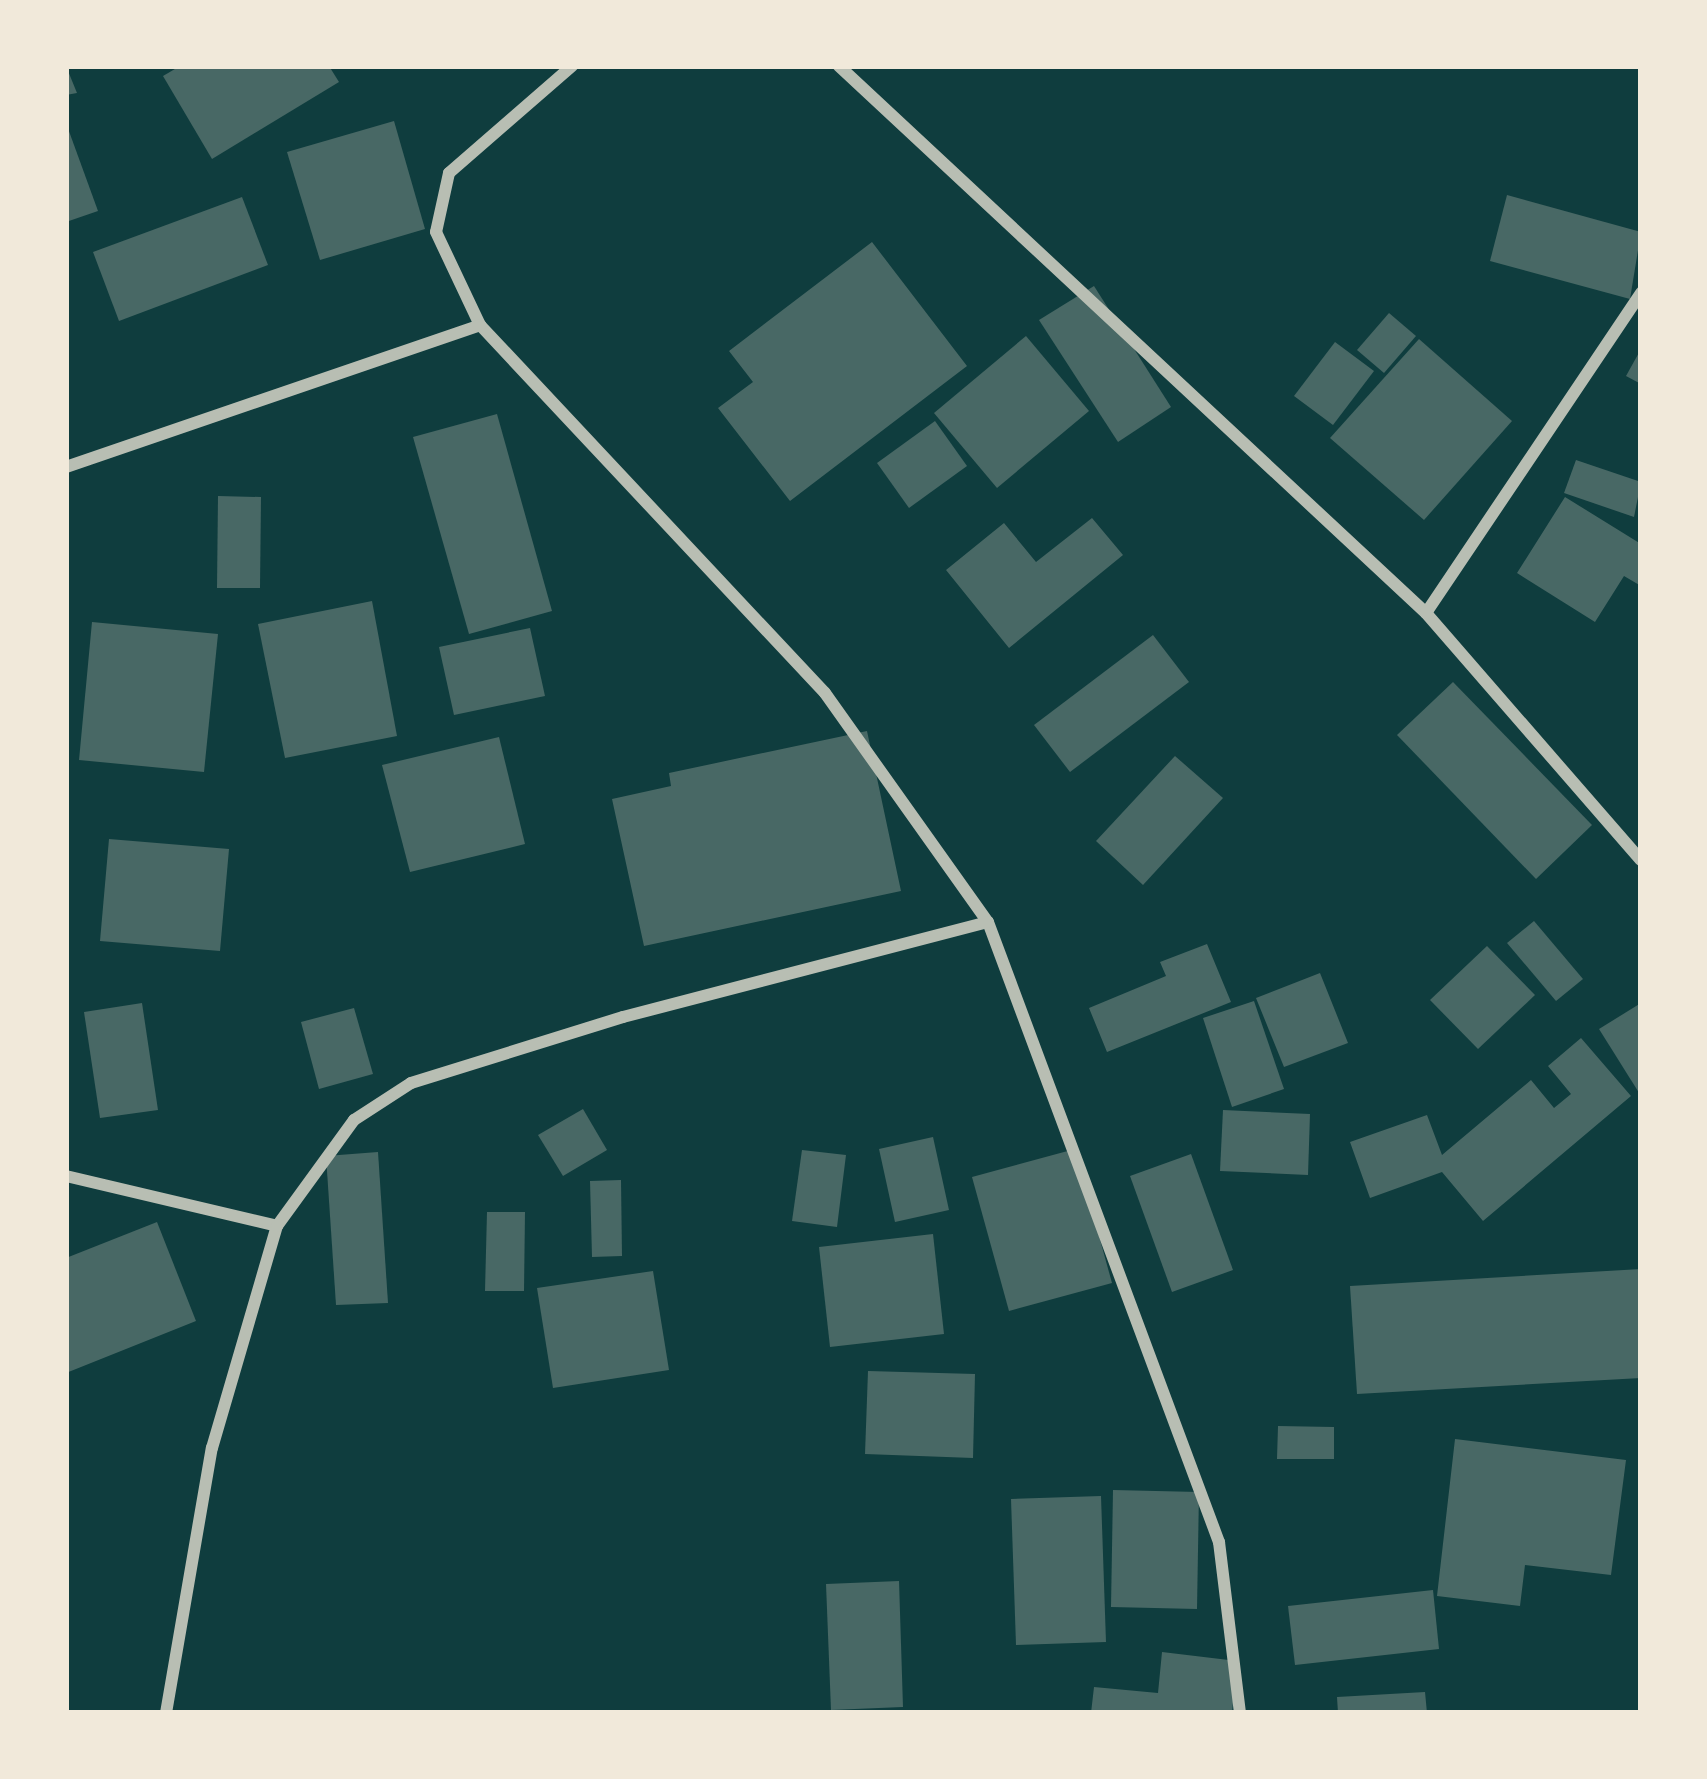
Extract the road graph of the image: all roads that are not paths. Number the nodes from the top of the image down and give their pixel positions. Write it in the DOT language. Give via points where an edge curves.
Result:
graph roads {
  1 [pos="572,66"];
  2 [pos="839,66"];
  3 [pos="1641,292"];
  4 [pos="481,325"];
  5 [pos="66,467"];
  6 [pos="1426,613"];
  7 [pos="1641,860"];
  8 [pos="988,922"];
  9 [pos="66,1176"];
  10 [pos="277,1226"];
  11 [pos="166,1713"];
  12 [pos="1240,1713"];
  1 -- 4 [label="street" via="449,173 436,232"];
  2 -- 6 [label="street"];
  3 -- 6 [label="street"];
  4 -- 5 [label="street"];
  4 -- 8 [label="street" via="825,693"];
  6 -- 7 [label="street"];
  8 -- 10 [label="street" via="622,1017 411,1083 354,1120"];
  8 -- 12 [label="street" via="1219,1542"];
  9 -- 10 [label="street"];
  10 -- 11 [label="street" via="212,1448"];
}
